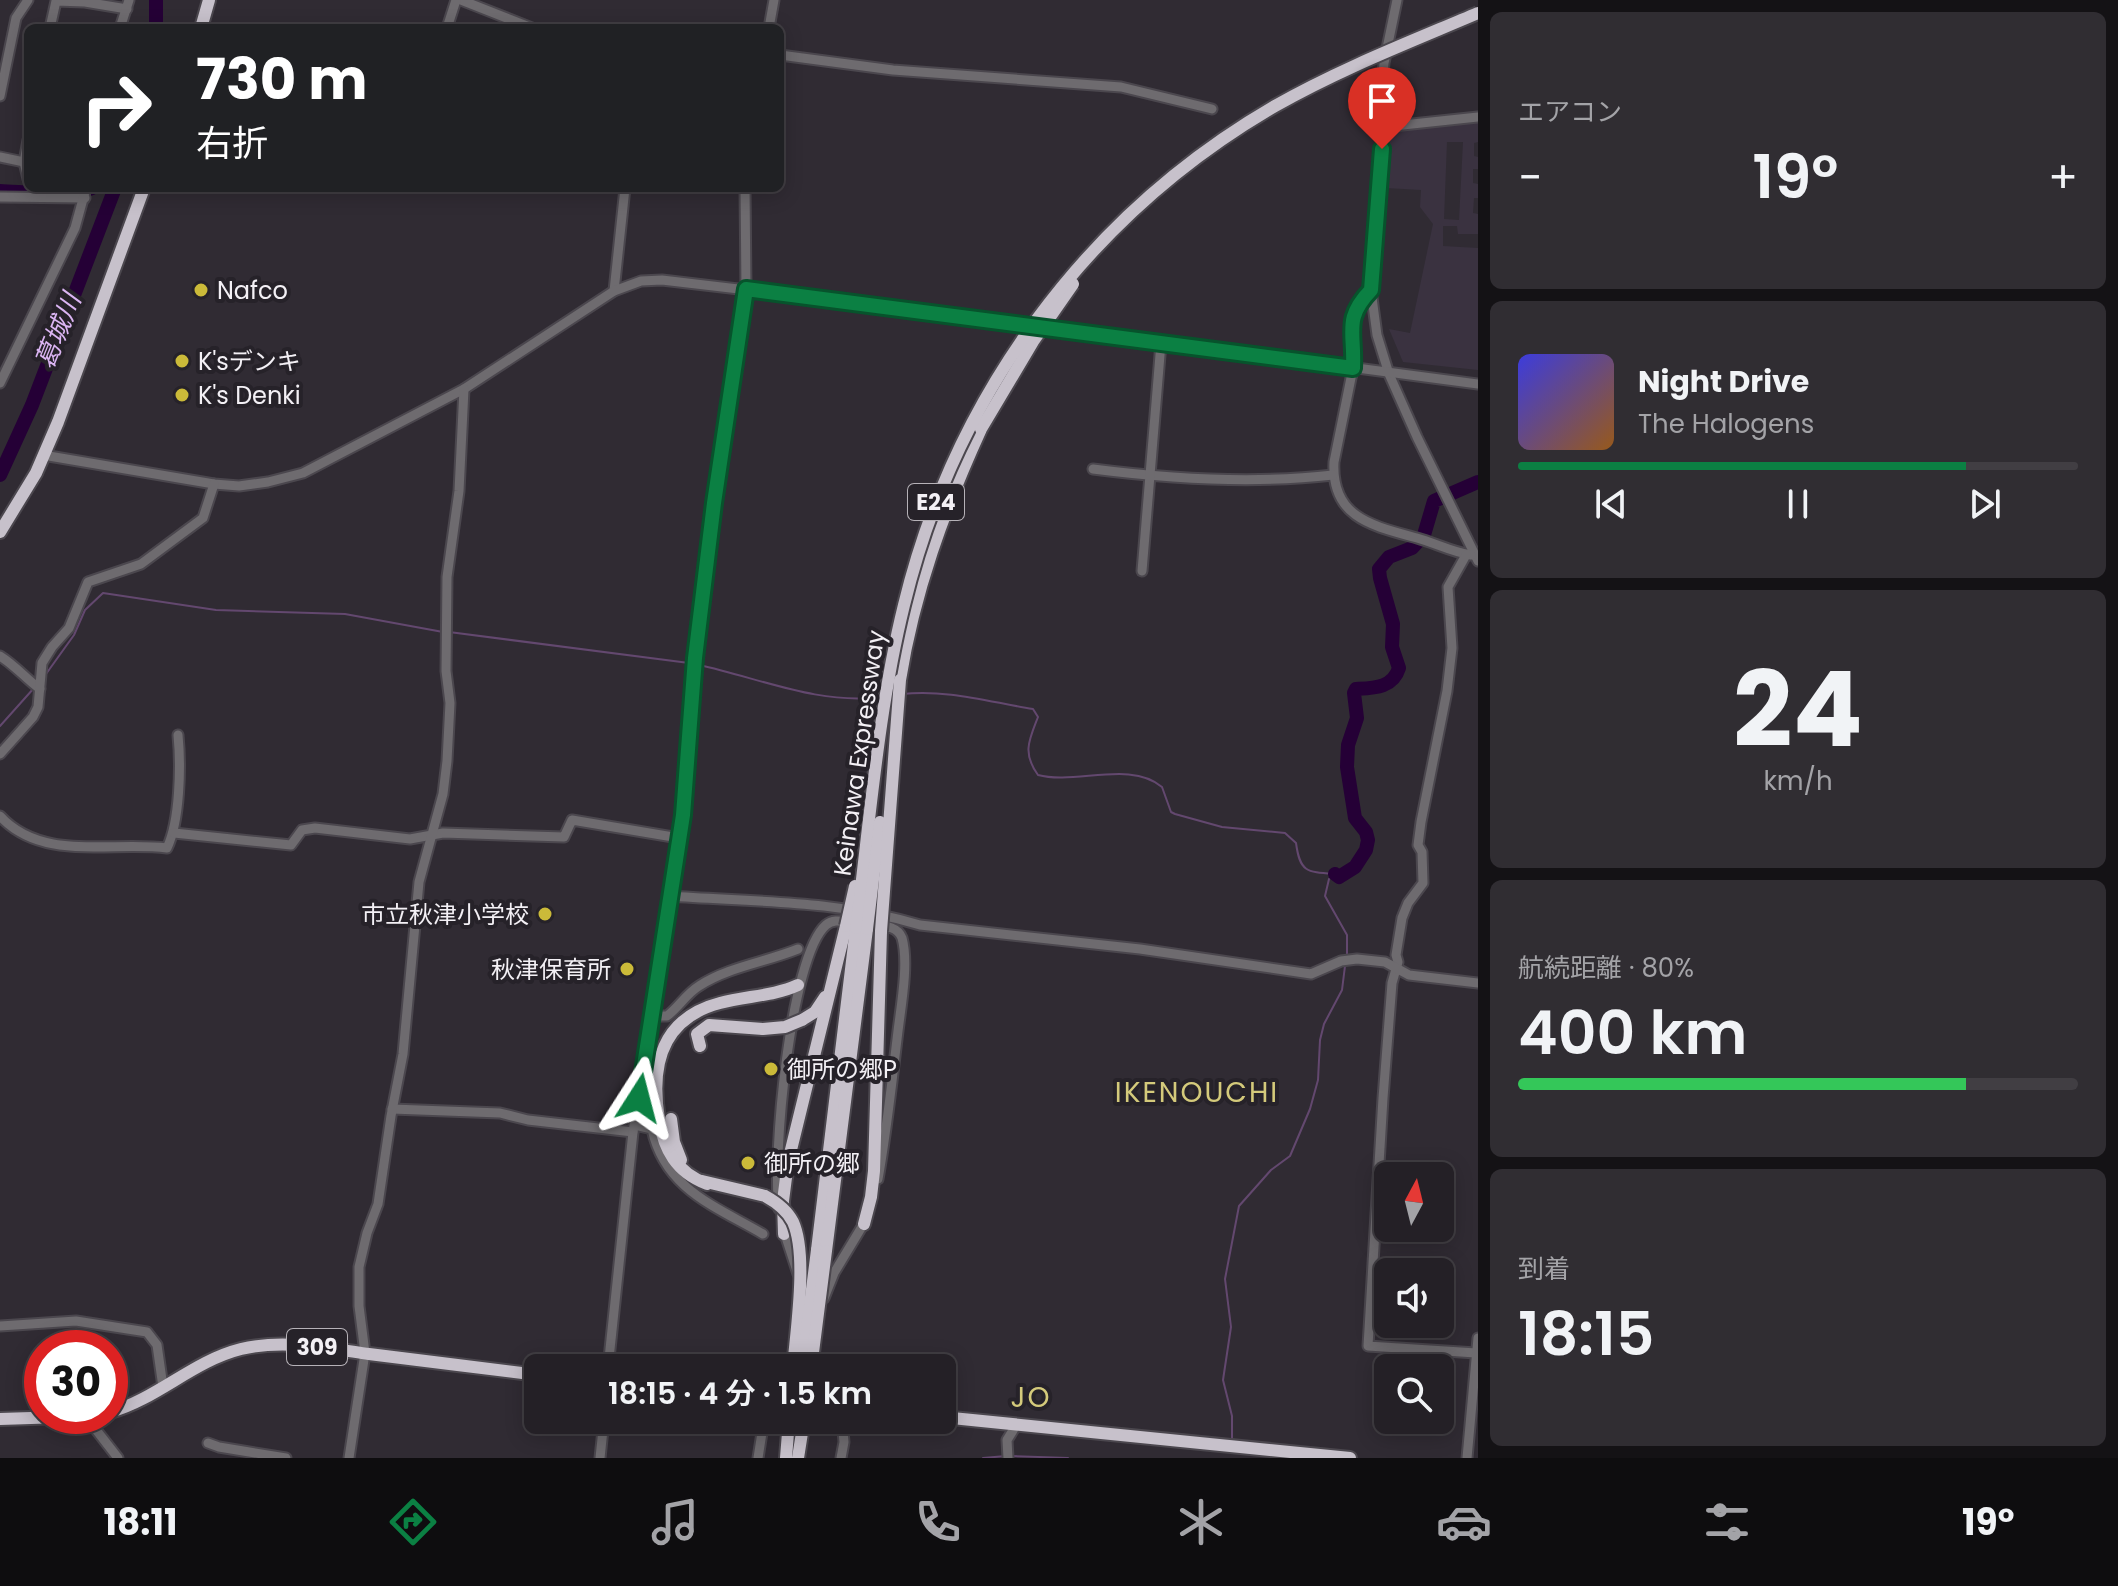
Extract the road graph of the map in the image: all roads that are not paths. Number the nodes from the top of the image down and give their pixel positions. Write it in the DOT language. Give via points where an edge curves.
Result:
graph roads {
  1 [pos="28,0"];
  2 [pos="209,0"];
  3 [pos="458,0"];
  4 [pos="774,0"];
  5 [pos="1397,0"];
  6 [pos="52,1"];
  7 [pos="128,4"];
  8 [pos="1478,13"];
  9 [pos="50,24"];
  10 [pos="121,24"];
  11 [pos="202,24"];
  12 [pos="449,24"];
  13 [pos="521,24"];
  14 [pos="770,24"];
  15 [pos="784,56"];
  16 [pos="0,96"];
  17 [pos="1212,109"];
  18 [pos="1478,117"];
  19 [pos="1384,127"];
  20 [pos="0,157"];
  21 [pos="24,162"];
  22 [pos="143,192"];
  23 [pos="625,192"];
  24 [pos="745,192"];
  25 [pos="85,193"];
  26 [pos="0,197"];
  27 [pos="1133,210"];
  28 [pos="746,289"];
  29 [pos="1371,290"];
  30 [pos="614,291"];
  31 [pos="1161,343"];
  32 [pos="1353,368"];
  33 [pos="1389,374"];
  34 [pos="0,383"];
  35 [pos="1478,384"];
  36 [pos="464,389"];
  37 [pos="43,455"];
  38 [pos="1093,469"];
  39 [pos="1333,475"];
  40 [pos="1149,476"];
  41 [pos="214,484"];
  42 [pos="0,532"];
  43 [pos="1473,557"];
  44 [pos="1142,571"];
  45 [pos="0,656"];
  46 [pos="900,680"];
  47 [pos="38,687"];
  48 [pos="178,735"];
  49 [pos="0,754"];
  50 [pos="0,816"];
  51 [pos="174,833"];
  52 [pos="432,835"];
  53 [pos="679,838"];
  54 [pos="669,896"];
  55 [pos="856,928"];
  56 [pos="798,949"];
  57 [pos="1396,968"];
  58 [pos="832,983"];
  59 [pos="1478,983"];
  60 [pos="798,985"];
  61 [pos="723,1002"];
  62 [pos="652,1016"];
  63 [pos="392,1109"];
  64 [pos="671,1119"];
  65 [pos="634,1128"];
  66 [pos="707,1184"];
  67 [pos="864,1224"];
  68 [pos="763,1234"];
  69 [pos="784,1234"];
  70 [pos="822,1251"];
  71 [pos="797,1270"];
  72 [pos="834,1273"];
  73 [pos="0,1326"];
  74 [pos="1478,1338"];
  75 [pos="365,1353"];
  76 [pos="1476,1353"];
  77 [pos="610,1354"];
  78 [pos="797,1354"];
  79 [pos="799,1354"];
  80 [pos="800,1354"];
  81 [pos="814,1354"];
  82 [pos="815,1354"];
  83 [pos="524,1373"];
  84 [pos="163,1387"];
  85 [pos="128,1405"];
  86 [pos="24,1418"];
  87 [pos="956,1418"];
  88 [pos="0,1419"];
  89 [pos="1017,1424"];
  90 [pos="99,1434"];
  91 [pos="603,1434"];
  92 [pos="762,1434"];
  93 [pos="789,1434"];
  94 [pos="793,1434"];
  95 [pos="802,1434"];
  96 [pos="843,1434"];
  97 [pos="208,1443"];
  98 [pos="118,1458"];
  99 [pos="286,1458"];
  100 [pos="349,1458"];
  101 [pos="600,1458"];
  102 [pos="758,1458"];
  103 [pos="788,1458"];
  104 [pos="798,1458"];
  105 [pos="841,1458"];
  106 [pos="1008,1458"];
  107 [pos="1350,1458"];
  108 [pos="1467,1458"];
  1 -- 16 [label="street" via="16,18"];
  2 -- 11 [label="highway"];
  3 -- 12 [label="street"];
  3 -- 13 [label="street"];
  4 -- 14 [label="street"];
  5 -- 19 [label="street" via="1384,63"];
  6 -- 7 [label="street"];
  6 -- 9 [label="street"];
  7 -- 10 [label="street"];
  8 -- 27 [label="highway, Keinawa Expressway / E24, bridge" via="1275,106 1206,151"];
  15 -- 17 [label="street" via="893,70 1121,87"];
  18 -- 19 [label="street"];
  19 -- 29 [label="street"];
  20 -- 21 [label="street"];
  22 -- 37 [label="highway"];
  23 -- 30 [label="street"];
  24 -- 28 [label="street"];
  25 -- 26 [label="street"];
  25 -- 34 [label="street" via="75,228"];
  27 -- 46 [label="highway, Keinawa Expressway / E24, bridge" via="1057,306 981,429 928,560"];
  27 -- 55 [label="highway, Keinawa Expressway / E24, bridge" via="1077,267 1024,335 981,405 945,480 916,560 895,645 867,849 861,858"];
  28 -- 30 [label="street" via="662,280"];
  28 -- 31 [label="street"];
  28 -- 53 [label="street" via="695,658"];
  29 -- 32 [label="street" via="1352,316"];
  29 -- 33 [label="street"];
  30 -- 36 [label="street"];
  31 -- 32 [label="street"];
  31 -- 40 [label="street"];
  32 -- 33 [label="street"];
  32 -- 39 [label="street"];
  33 -- 35 [label="street"];
  33 -- 43 [label="street"];
  36 -- 41 [label="street" via="303,473 239,486"];
  36 -- 52 [label="street" via="459,491 447,577 449,741"];
  37 -- 41 [label="street"];
  37 -- 42 [label="highway"];
  38 -- 40 [label="street"];
  39 -- 40 [label="street"];
  39 -- 43 [label="street" via="1338,495 1356,517"];
  40 -- 44 [label="street"];
  41 -- 47 [label="street" via="203,518 141,564 88,582 69,628 42,663"];
  43 -- 57 [label="street" via="1448,587 1452,648 1418,845 1423,883 1402,918"];
  45 -- 47 [label="street"];
  46 -- 55 [label="highway, Keinawa Expressway / E24, bridge"];
  46 -- 67 [label="highway, bridge" via="881,931 874,1171"];
  47 -- 49 [label="street" via="33,717"];
  48 -- 51 [label="street"];
  50 -- 51 [label="street" via="42,842 78,847 167,848"];
  51 -- 52 [label="street" via="291,845 302,830 315,828 410,839"];
  52 -- 53 [label="street" via="564,837 572,820"];
  52 -- 63 [label="street" via="419,882 403,1054"];
  53 -- 54 [label="street"];
  54 -- 57 [label="street" via="795,902 920,925 1311,974 1357,959"];
  54 -- 62 [label="street"];
  55 -- 58 [label="highway"];
  55 -- 70 [label="highway, Keinawa Expressway / E24"];
  56 -- 62 [label="street" via="718,975 696,987 667,1016"];
  57 -- 59 [label="street" via="1409,975"];
  57 -- 76 [label="street" via="1368,1346"];
  58 -- 61 [label="highway, bridge" via="815,1012 802,1020 778,1029 709,1025 697,1034 700,1046 695,1037 700,1020"];
  58 -- 69 [label="highway" via="788,1162"];
  60 -- 61 [label="highway"];
  60 -- 67 [label="street" via="814,943 831,921 888,926 902,939 902,991 884,1148"];
  60 -- 69 [label="street" via="777,1164"];
  61 -- 66 [label="highway" via="679,1024 663,1049 656,1076 666,1147 681,1170"];
  62 -- 65 [label="street"];
  63 -- 65 [label="street" via="500,1113"];
  63 -- 75 [label="street" via="378,1204 359,1267"];
  64 -- 66 [label="highway" via="680,1159"];
  65 -- 68 [label="street" via="652,1129 662,1160 682,1185"];
  65 -- 77 [label="street"];
  66 -- 78 [label="highway, bridge" via="765,1196 789,1215 798,1242"];
  67 -- 72 [label="street"];
  69 -- 71 [label="street"];
  70 -- 80 [label="highway, Keinawa Expressway / E24, bridge"];
  70 -- 81 [label="highway, Keinawa Expressway / E24, bridge"];
  71 -- 72 [label="street" via="816,1280"];
  71 -- 79 [label="street" via="804,1303"];
  72 -- 82 [label="street" via="825,1294"];
  73 -- 84 [label="street" via="76,1321 147,1332 157,1345"];
  74 -- 76 [label="street"];
  75 -- 83 [label="highway, 309"];
  75 -- 84 [label="highway, 309" via="292,1345 244,1348 197,1366"];
  75 -- 100 [label="street"];
  76 -- 108 [label="street"];
  84 -- 85 [label="highway, 309"];
  86 -- 88 [label="highway"];
  87 -- 89 [label="highway"];
  89 -- 106 [label="street" via="1007,1440"];
  89 -- 107 [label="highway"];
  90 -- 98 [label="street"];
  91 -- 101 [label="street"];
  92 -- 102 [label="street"];
  93 -- 103 [label="highway"];
  94 -- 103 [label="highway"];
  95 -- 104 [label="highway"];
  96 -- 105 [label="street"];
  97 -- 99 [label="street"];
}
